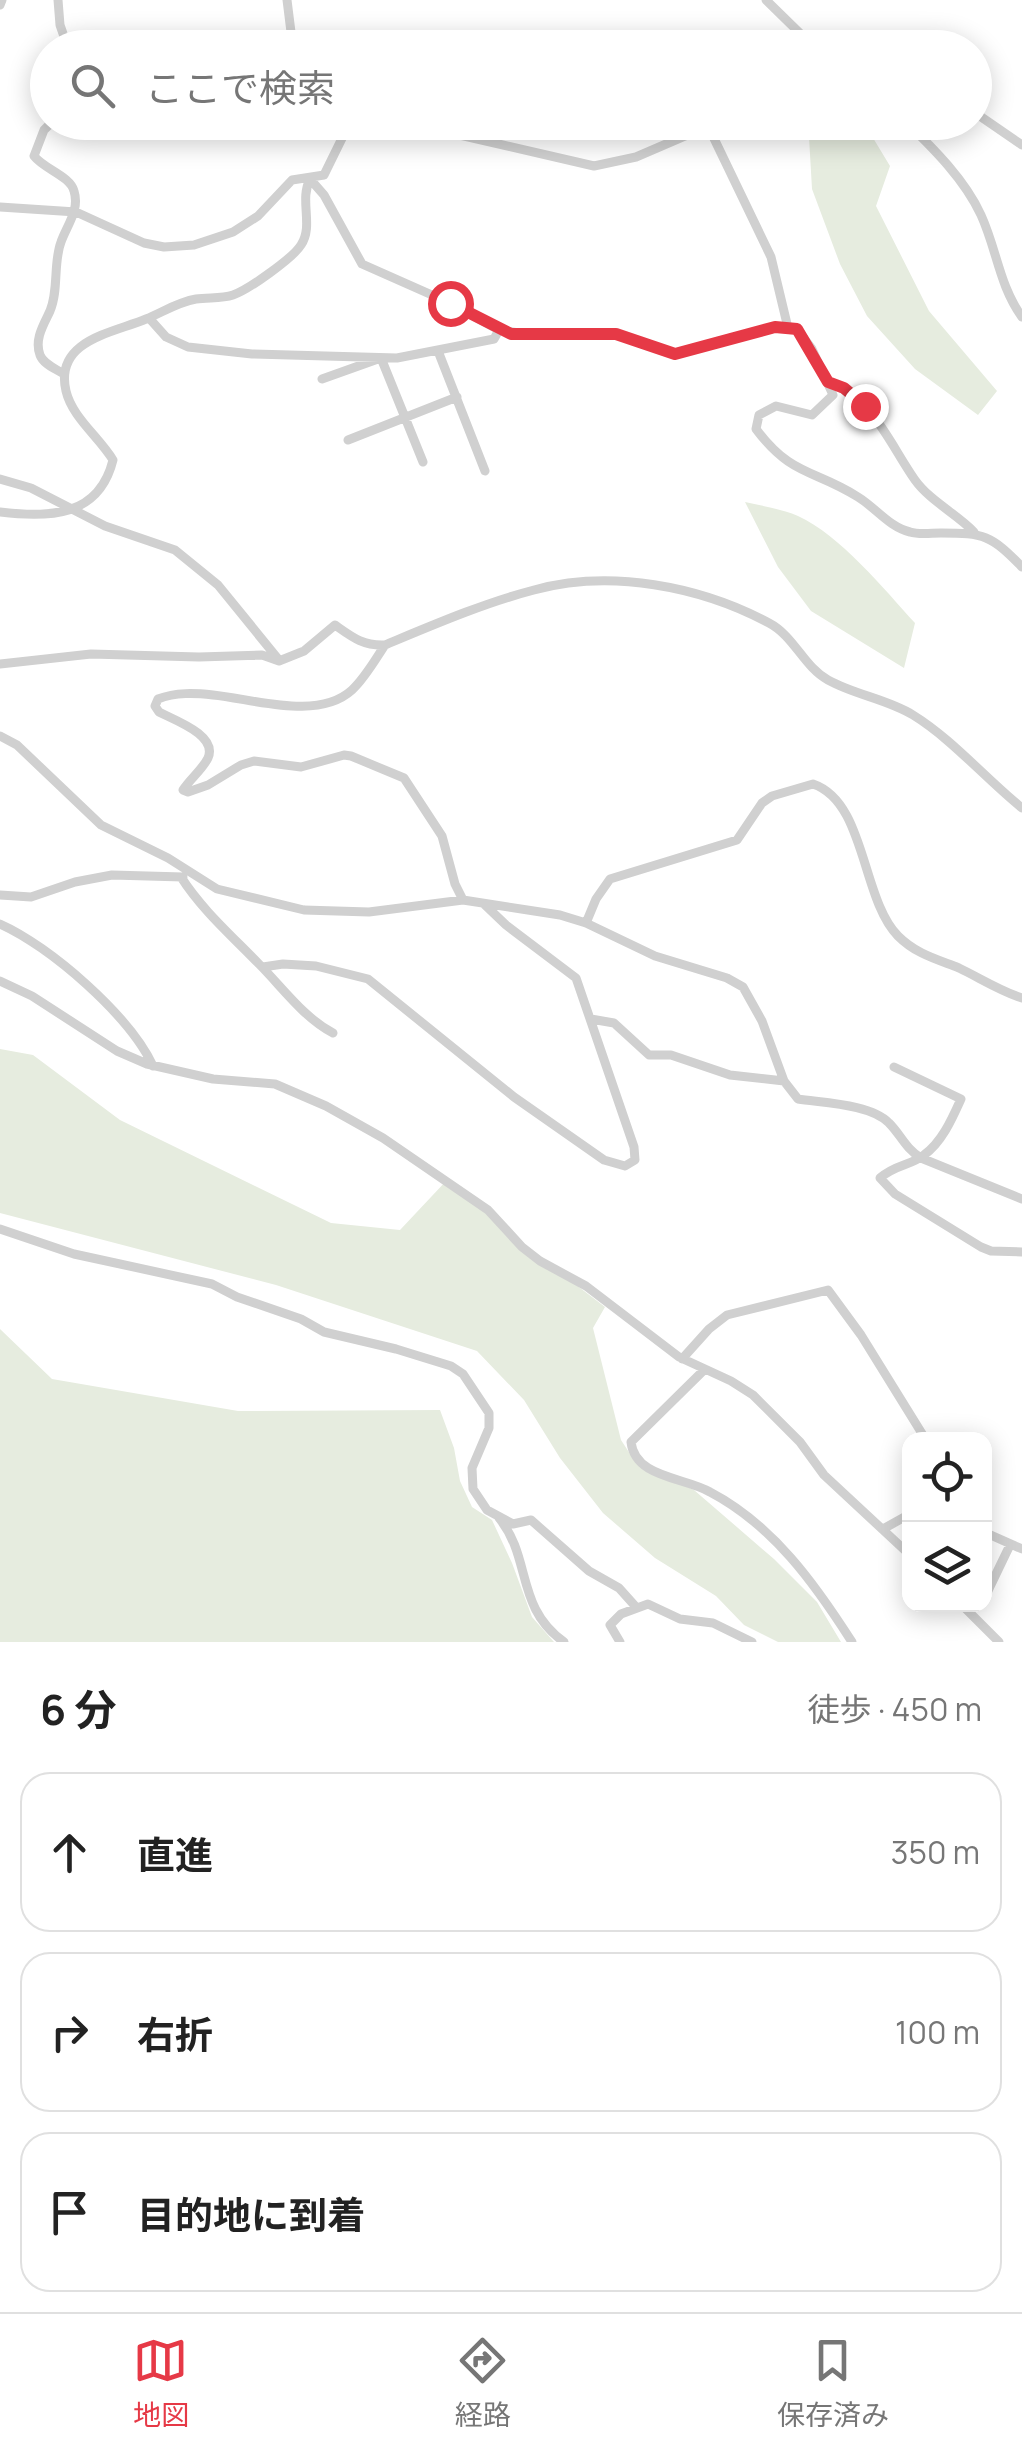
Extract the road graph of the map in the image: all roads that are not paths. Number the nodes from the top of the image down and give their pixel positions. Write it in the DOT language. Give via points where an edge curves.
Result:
graph roads {
  1 [pos="58,0"];
  2 [pos="287,0"];
  3 [pos="766,0"];
  4 [pos="62,30"];
  5 [pos="291,30"];
  6 [pos="797,30"];
  7 [pos="992,125"];
  8 [pos="40,140"];
  9 [pos="341,140"];
  10 [pos="481,140"];
  11 [pos="675,140"];
  12 [pos="715,140"];
  13 [pos="922,140"];
  14 [pos="1022,146"];
  15 [pos="310,179"];
  16 [pos="0,207"];
  17 [pos="76,212"];
  18 [pos="1022,317"];
  19 [pos="149,318"];
  20 [pos="788,328"];
  21 [pos="499,330"];
  22 [pos="438,351"];
  23 [pos="381,358"];
  24 [pos="64,374"];
  25 [pos="322,379"];
  26 [pos="828,382"];
  27 [pos="456,397"];
  28 [pos="406,416"];
  29 [pos="348,440"];
  30 [pos="424,462"];
  31 [pos="485,471"];
  32 [pos="0,479"];
  33 [pos="0,512"];
  34 [pos="73,512"];
  35 [pos="974,532"];
  36 [pos="1022,567"];
  37 [pos="385,645"];
  38 [pos="279,661"];
  39 [pos="0,664"];
  40 [pos="0,736"];
  41 [pos="12,743"];
  42 [pos="0,748"];
  43 [pos="1022,808"];
  44 [pos="180,877"];
  45 [pos="196,878"];
  46 [pos="0,895"];
  47 [pos="463,900"];
  48 [pos="482,902"];
  49 [pos="586,923"];
  50 [pos="0,924"];
  51 [pos="263,967"];
  52 [pos="0,981"];
  53 [pos="1022,998"];
  54 [pos="591,1019"];
  55 [pos="333,1033"];
  56 [pos="153,1066"];
  57 [pos="894,1067"];
  58 [pos="784,1081"];
  59 [pos="920,1158"];
  60 [pos="1022,1198"];
  61 [pos="0,1229"];
  62 [pos="1022,1252"];
  63 [pos="682,1358"];
  64 [pos="704,1370"];
  65 [pos="921,1432"];
  66 [pos="497,1516"];
  67 [pos="902,1519"];
  68 [pos="884,1529"];
  69 [pos="992,1536"];
  70 [pos="1010,1545"];
  71 [pos="902,1546"];
  72 [pos="1022,1549"];
  73 [pos="992,1583"];
  74 [pos="636,1608"];
  75 [pos="968,1612"];
  76 [pos="978,1612"];
  77 [pos="975,1619"];
  78 [pos="996,1641"];
  79 [pos="564,1642"];
  80 [pos="620,1642"];
  81 [pos="752,1642"];
  82 [pos="852,1642"];
  1 -- 4 [label="street"];
  2 -- 5 [label="street"];
  3 -- 6 [label="street"];
  7 -- 14 [label="street"];
  8 -- 17 [label="street" via="34,156 70,183"];
  9 -- 15 [label="street" via="324,175"];
  10 -- 11 [label="street" via="594,166"];
  12 -- 20 [label="street" via="771,257"];
  13 -- 18 [label="street" via="974,200 1000,280"];
  15 -- 17 [label="street" via="292,180 258,216 194,246 144,242"];
  15 -- 19 [label="street" via="300,247 236,294 196,299"];
  15 -- 21 [label="street" via="362,264"];
  16 -- 17 [label="street"];
  17 -- 24 [label="street" via="59,247 52,308 41,326 40,355"];
  19 -- 23 [label="street" via="170,340 197,349"];
  19 -- 24 [label="street" via="88,340 70,356"];
  20 -- 21 [label="street" via="675,354 616,334"];
  20 -- 26 [label="street" via="797,329"];
  21 -- 22 [label="street" via="494,338"];
  22 -- 23 [label="street"];
  22 -- 27 [label="street"];
  23 -- 25 [label="street"];
  23 -- 28 [label="street"];
  24 -- 34 [label="street" via="66,394 113,460 99,491"];
  26 -- 35 [label="street" via="874,414 914,480"];
  26 -- 35 [label="street" via="834,395 812,415 776,406 759,416 756,430 772,450 912,534"];
  27 -- 28 [label="street"];
  27 -- 31 [label="street"];
  28 -- 29 [label="street"];
  28 -- 30 [label="street"];
  32 -- 34 [label="street"];
  33 -- 34 [label="street"];
  34 -- 38 [label="street" via="175,550 218,585"];
  35 -- 36 [label="street" via="999,543"];
  37 -- 38 [label="street" via="370,646 336,625"];
  37 -- 43 [label="street" via="535,589 617,580 684,592 774,626 812,669 923,722"];
  37 -- 47 [label="street" via="354,688 328,703 196,693 169,694 155,706 210,746 183,790 188,792 241,764 301,766 344,754 404,778 442,836"];
  38 -- 39 [label="street" via="262,655 90,654"];
  40 -- 41 [label="street"];
  41 -- 42 [label="street"];
  41 -- 45 [label="street" via="101,824"];
  44 -- 45 [label="street"];
  44 -- 46 [label="street" via="112,875 31,897"];
  44 -- 51 [label="street"];
  45 -- 47 [label="street" via="304,910 368,912"];
  47 -- 48 [label="street"];
  48 -- 49 [label="street"];
  48 -- 54 [label="street" via="576,978"];
  49 -- 53 [label="street" via="610,879 737,840 762,803 812,784 827,792 850,824 878,906 897,935 922,955"];
  49 -- 58 [label="street" via="742,988"];
  50 -- 56 [label="street" via="65,965"];
  51 -- 54 [label="street" via="316,966 368,979 514,1097 604,1160 624,1166 635,1160 634,1147"];
  51 -- 55 [label="street"];
  52 -- 56 [label="street"];
  54 -- 58 [label="street" via="614,1024 649,1055"];
  56 -- 63 [label="street" via="275,1084 326,1106 476,1201 522,1247"];
  57 -- 59 [label="street" via="962,1099"];
  58 -- 59 [label="street" via="798,1099 885,1118"];
  59 -- 60 [label="street"];
  59 -- 62 [label="street" via="880,1178 981,1247"];
  61 -- 66 [label="street" via="74,1254 212,1284 324,1332 452,1366 489,1413 471,1478 472,1489"];
  63 -- 64 [label="street"];
  63 -- 65 [label="street" via="727,1316 828,1290"];
  64 -- 68 [label="street" via="753,1395"];
  64 -- 82 [label="street" via="631,1442 632,1452 654,1472 714,1494 775,1540 813,1582"];
  66 -- 74 [label="street" via="513,1524 531,1520"];
  66 -- 79 [label="street" via="512,1536 531,1605"];
  67 -- 68 [label="street"];
  68 -- 71 [label="street"];
  69 -- 70 [label="street"];
  70 -- 72 [label="street"];
  70 -- 73 [label="street"];
  74 -- 80 [label="street" via="610,1625"];
  74 -- 81 [label="street" via="652,1604"];
  75 -- 77 [label="street"];
  76 -- 77 [label="street"];
  77 -- 78 [label="street"];
}
